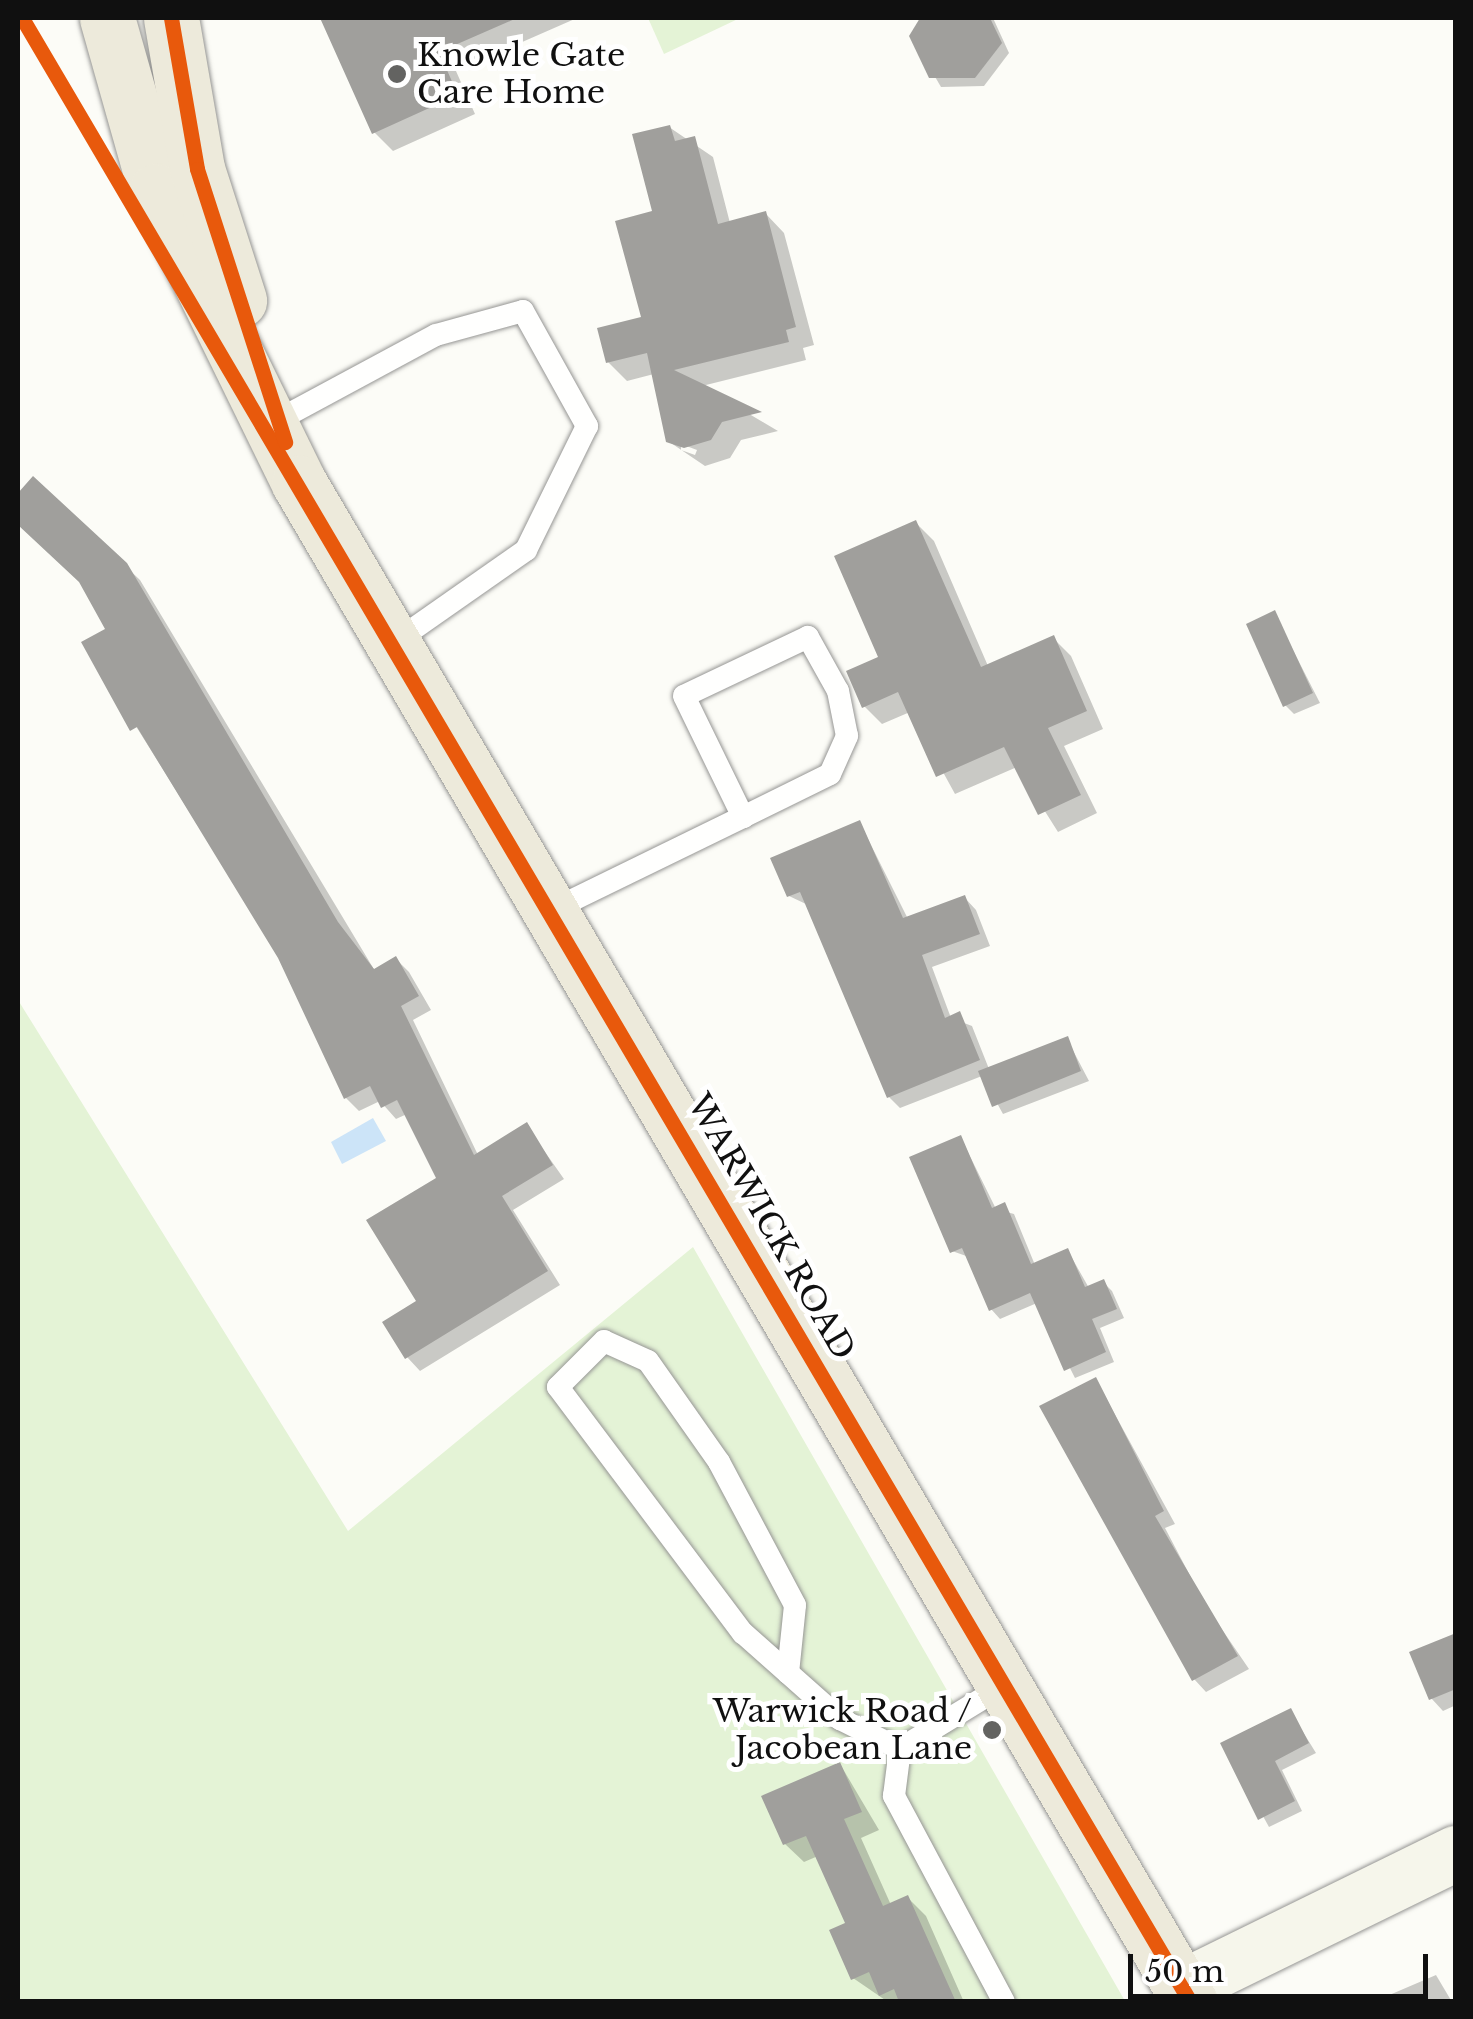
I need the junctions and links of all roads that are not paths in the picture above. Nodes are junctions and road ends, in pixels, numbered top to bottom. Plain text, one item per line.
1 (107, 18) edge
2 (172, 18) edge
3 (278, 420) junction
4 (298, 484) junction
5 (394, 643) junction
6 (742, 817) junction
7 (552, 910) junction
8 (788, 1673) junction
9 (1005, 1686) junction
10 (900, 1749) junction
11 (1456, 1853) edge
12 (1186, 1994) edge
13 (1004, 2002) edge

1 - 4 main road
2 - 3 main road
3 - 4 main road
3 - 5 lane
4 - 5 main road, WARWICK ROAD
5 - 7 main road, WARWICK ROAD
6 - 6 lane
6 - 7 lane
7 - 9 main road, WARWICK ROAD
8 - 8 lane
8 - 10 lane
9 - 10 lane
9 - 12 main road, WARWICK ROAD
10 - 13 lane
11 - 12 street

